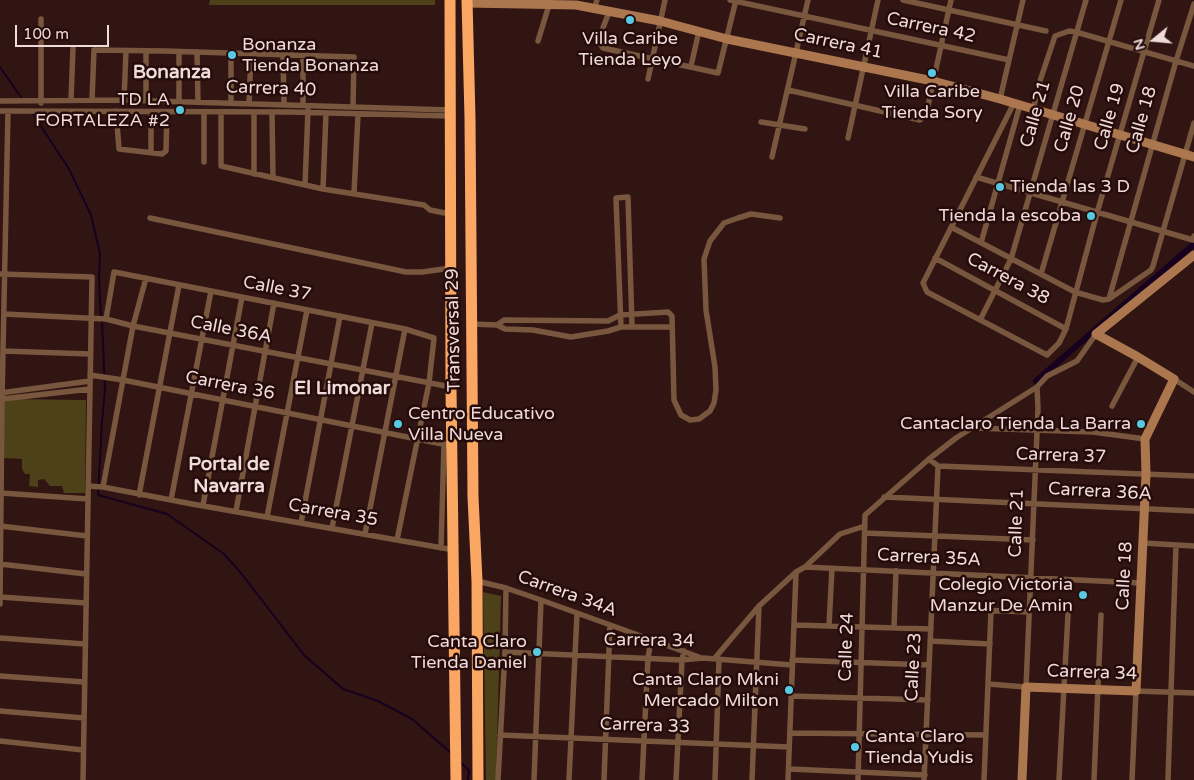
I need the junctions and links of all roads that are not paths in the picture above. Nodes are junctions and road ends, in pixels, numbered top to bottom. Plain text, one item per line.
1 (450, 0) edge
2 (665, 0) edge
3 (734, 0) edge
4 (808, 0) edge
5 (878, 0) edge
6 (902, 0) edge
7 (951, 0) edge
8 (1023, 0) edge
9 (1086, 0) edge
10 (1121, 0) edge
11 (1159, 0) edge
12 (467, 2) edge
13 (595, 4) edge
14 (1194, 4) edge
15 (549, 5) junction
16 (949, 10) junction
17 (609, 12) junction
18 (804, 16) junction
19 (41, 19) dead end
20 (660, 21) junction
21 (1017, 25) junction
22 (871, 30) junction
23 (698, 31) junction
24 (1046, 31) dead end
25 (1076, 32) junction
26 (727, 38) junction
27 (538, 41) dead end
28 (1108, 41) junction
29 (941, 45) junction
30 (73, 48) dead end
31 (126, 51) junction
32 (146, 51) junction
33 (179, 52) junction
34 (197, 52) junction
35 (796, 52) junction
36 (1144, 52) junction
37 (232, 53) junction
38 (251, 54) junction
39 (283, 55) junction
40 (303, 56) junction
41 (652, 58) junction
42 (1009, 60) junction
43 (1176, 61) junction
44 (691, 66) junction
45 (864, 66) junction
46 (1194, 66) edge
47 (648, 79) dead end
48 (933, 81) junction
49 (788, 90) junction
50 (1000, 99) junction
51 (70, 100) junction
52 (92, 100) junction
53 (124, 100) junction
54 (0, 101) edge
55 (146, 101) junction
56 (178, 101) junction
57 (41, 102) junction
58 (198, 102) junction
59 (230, 102) junction
60 (249, 103) junction
61 (284, 104) junction
62 (1017, 104) junction
63 (855, 105) junction
64 (353, 107) junction
65 (306, 108) junction
66 (1033, 109) junction
67 (40, 110) junction
68 (0, 111) edge
69 (8, 111) junction
70 (116, 111) junction
71 (151, 112) junction
72 (167, 112) junction
73 (204, 112) junction
74 (221, 112) junction
75 (254, 112) junction
76 (272, 113) junction
77 (326, 113) junction
78 (450, 113) junction
79 (358, 115) junction
80 (1052, 115) junction
81 (761, 122) dead end
82 (1194, 123) edge
83 (1084, 124) junction
84 (780, 125) junction
85 (805, 129) dead end
86 (1121, 135) junction
87 (848, 138) dead end
88 (1152, 145) junction
89 (151, 152) junction
90 (1190, 156) edge
91 (772, 157) dead end
92 (204, 162) dead end
93 (254, 174) junction
94 (976, 177) junction
95 (273, 178) junction
96 (997, 184) junction
97 (305, 185) junction
98 (323, 188) junction
99 (354, 193) junction
100 (1030, 194) junction
101 (1062, 203) junction
102 (1097, 213) junction
103 (450, 214) junction
104 (150, 218) dead end
105 (780, 218) dead end
106 (1130, 222) junction
107 (951, 227) junction
108 (1164, 232) junction
109 (1193, 238) edge
110 (980, 243) junction
111 (1194, 255) edge
112 (630, 257) junction
113 (618, 258) junction
114 (935, 258) junction
115 (1011, 258) junction
116 (451, 268) junction
117 (2, 274) edge
118 (1041, 274) junction
119 (146, 278) junction
120 (180, 285) junction
121 (995, 290) junction
122 (211, 291) junction
123 (1076, 292) junction
124 (242, 297) junction
125 (1109, 299) junction
126 (274, 304) junction
127 (307, 310) junction
128 (632, 313) junction
129 (4, 314) junction
130 (620, 315) junction
131 (340, 316) junction
132 (93, 317) junction
133 (105, 318) junction
134 (980, 320) junction
135 (372, 323) junction
136 (471, 324) junction
137 (497, 325) junction
138 (133, 326) junction
139 (632, 326) junction
140 (621, 327) junction
141 (672, 327) junction
142 (405, 329) junction
143 (1066, 329) junction
144 (170, 334) junction
145 (1096, 334) junction
146 (201, 340) junction
147 (233, 346) junction
148 (3, 351) junction
149 (265, 352) junction
150 (90, 354) junction
151 (1138, 357) junction
152 (297, 358) junction
153 (331, 364) junction
154 (362, 370) junction
155 (396, 377) junction
156 (90, 378) junction
157 (1174, 379) junction
158 (123, 380) junction
159 (429, 383) junction
160 (160, 387) junction
161 (451, 387) junction
162 (1037, 387) junction
163 (90, 389) junction
164 (1194, 392) edge
165 (191, 393) junction
166 (1, 395) edge
167 (223, 400) junction
168 (255, 406) junction
169 (1112, 406) dead end
170 (287, 412) junction
171 (320, 419) junction
172 (352, 426) junction
173 (973, 428) junction
174 (1037, 430) junction
175 (385, 432) junction
176 (418, 439) junction
177 (1145, 439) junction
178 (448, 445) junction
179 (930, 459) junction
180 (938, 466) junction
181 (1036, 469) junction
182 (1146, 474) junction
183 (1194, 476) edge
184 (88, 486) junction
185 (103, 487) junction
186 (1, 493) edge
187 (139, 495) junction
188 (884, 497) junction
189 (88, 498) junction
190 (170, 500) junction
191 (937, 500) junction
192 (1034, 504) junction
193 (203, 505) junction
194 (1145, 509) junction
195 (236, 511) junction
196 (1194, 511) edge
197 (267, 516) junction
198 (301, 523) junction
199 (0, 526) edge
200 (332, 528) junction
201 (865, 530) junction
202 (366, 534) junction
203 (87, 536) junction
204 (935, 537) junction
205 (397, 540) junction
206 (1033, 540) junction
207 (1143, 543) junction
208 (1176, 545) junction
209 (1194, 546) edge
210 (441, 548) junction
211 (454, 550) junction
212 (0, 564) edge
213 (806, 567) junction
214 (832, 568) junction
215 (864, 570) junction
216 (896, 571) junction
217 (796, 572) junction
218 (933, 573) junction
219 (86, 574) junction
220 (1031, 577) junction
221 (477, 581) junction
222 (1141, 583) junction
223 (506, 588) junction
224 (0, 597) edge
225 (541, 600) junction
226 (86, 603) junction
227 (0, 604) edge
228 (758, 606) junction
229 (932, 608) junction
230 (991, 611) junction
231 (1029, 612) junction
232 (577, 614) junction
233 (1068, 614) dead end
234 (1101, 616) dead end
235 (610, 625) junction
236 (794, 625) junction
237 (829, 626) junction
238 (862, 627) junction
239 (894, 628) junction
240 (931, 629) junction
241 (0, 638) edge
242 (651, 640) junction
243 (930, 641) junction
244 (85, 644) junction
245 (990, 644) junction
246 (684, 651) junction
247 (505, 652) junction
248 (539, 654) junction
249 (575, 655) junction
250 (608, 656) junction
251 (648, 658) junction
252 (703, 658) junction
253 (716, 659) junction
254 (682, 660) junction
255 (756, 662) junction
256 (792, 662) junction
257 (861, 662) junction
258 (929, 665) junction
259 (0, 676) edge
260 (84, 682) junction
261 (988, 684) junction
262 (1026, 687) junction
263 (1064, 688) junction
264 (1098, 690) junction
265 (1136, 691) junction
266 (1171, 691) junction
267 (1194, 693) edge
268 (791, 696) junction
269 (860, 698) junction
270 (928, 700) junction
271 (0, 710) edge
272 (84, 718) junction
273 (790, 733) junction
274 (859, 734) junction
275 (926, 734) junction
276 (500, 735) junction
277 (986, 735) junction
278 (535, 737) junction
279 (571, 738) junction
280 (606, 739) junction
281 (0, 741) edge
282 (644, 741) junction
283 (678, 743) junction
284 (716, 744) junction
285 (753, 746) junction
286 (789, 747) junction
287 (83, 750) junction
288 (789, 769) junction
289 (858, 772) junction
290 (924, 777) edge
291 (83, 780) edge
292 (456, 780) edge
293 (478, 780) edge
294 (498, 780) edge
295 (534, 780) edge
296 (569, 780) edge
297 (604, 780) edge
298 (642, 780) edge
299 (676, 780) edge
300 (714, 780) edge
301 (752, 780) edge
302 (788, 780) edge
303 (858, 780) edge
304 (984, 780) edge
305 (1022, 780) edge
306 (1059, 780) edge
307 (1094, 780) edge
308 (1132, 780) edge
309 (1168, 780) edge

1 - 78 highway, Transversal 29
2 - 20 street
3 - 18 street, Carrera 42
3 - 26 street
4 - 18 street
5 - 22 street
6 - 16 street
7 - 16 street
8 - 21 street
9 - 25 street, Calle 21
10 - 28 street, Calle 20
11 - 36 street, Calle 19
12 - 15 street, Carrera 41
12 - 136 highway, Transversal 29
13 - 15 street, Carrera 41
13 - 17 street, Carrera 41
14 - 43 street, Calle 18
15 - 27 street
16 - 21 street
16 - 29 street
17 - 20 street, Carrera 41
17 - 41 street
18 - 22 street, Carrera 42
18 - 35 street
19 - 57 street
20 - 23 street, Carrera 41
20 - 41 street
21 - 24 street
21 - 42 street
22 - 29 street, Carrera 42
22 - 45 street
23 - 26 street, Carrera 41
23 - 44 street
25 - 28 street
25 - 66 street
25 - 80 street, Calle 21
26 - 35 street, Carrera 41
26 - 44 street
28 - 36 street
28 - 83 street, Calle 20
29 - 42 street, Carrera 42
29 - 48 street
30 - 51 street
31 - 32 street
31 - 52 street
31 - 53 street
32 - 33 street
32 - 55 street
33 - 34 street
33 - 56 street
34 - 37 street
34 - 58 street
35 - 45 street, Carrera 41
35 - 49 street
36 - 43 street
36 - 86 street, Calle 19
37 - 38 street
37 - 59 street
38 - 39 street
38 - 60 street
39 - 40 street
39 - 61 street
40 - 64 street
40 - 65 street
41 - 44 street
41 - 47 street
42 - 50 street
43 - 46 street
43 - 88 street, Calle 18
45 - 48 street, Carrera 41
45 - 63 street
48 - 50 street, Carrera 41
48 - 63 street
49 - 63 street
49 - 84 street
50 - 62 street, Carrera 41
51 - 52 street, Carrera 40
51 - 57 street, Carrera 40
52 - 53 street, Carrera 40
53 - 55 street, Carrera 40
54 - 57 street, Carrera 40
55 - 56 street, Carrera 40
56 - 58 street, Carrera 40
57 - 67 street
58 - 59 street, Carrera 40
59 - 60 street, Carrera 40
60 - 61 street, Carrera 40
61 - 65 street, Carrera 40
62 - 66 street, Carrera 41
62 - 94 street
62 - 96 street
63 - 87 street
64 - 65 street, Carrera 40
64 - 78 street, Carrera 40
65 - 76 street, Carrera 40
65 - 77 street, Carrera 40
65 - 97 street
66 - 80 street, Carrera 41
67 - 69 street, Carrera 40
67 - 70 street, Carrera 40
68 - 69 street, Carrera 40
69 - 117 street
70 - 71 street, Carrera 40
70 - 89 street
71 - 72 street, Carrera 40
71 - 89 street
72 - 73 street, Carrera 40
72 - 89 street
73 - 74 street, Carrera 40
73 - 92 street
74 - 75 street, Carrera 40
74 - 93 street
75 - 76 street, Carrera 40
75 - 93 street
76 - 95 street
77 - 79 street, Carrera 40
77 - 98 street
78 - 79 street, Carrera 40
78 - 103 highway, Transversal 29
79 - 99 street
80 - 83 street, Carrera 41
80 - 100 street, Calle 21
81 - 84 street
82 - 90 street
83 - 86 street, Carrera 41
83 - 101 street, Calle 20
84 - 85 street
84 - 91 street
86 - 88 street, Carrera 41
86 - 102 street, Calle 19
88 - 90 street, Carrera 41
88 - 106 street, Calle 18
90 - 108 street
93 - 95 street
94 - 96 street
94 - 107 street
95 - 97 street
96 - 100 street
96 - 110 street
97 - 98 street
98 - 99 street
99 - 103 street
100 - 101 street
100 - 115 street, Calle 21
101 - 102 street
101 - 118 street, Calle 20
102 - 106 street
102 - 123 street, Calle 19
103 - 116 highway, Transversal 29
104 - 116 street
105 - 141 street
106 - 108 street
106 - 125 street, Calle 18
107 - 110 street
107 - 114 street
108 - 109 street
108 - 125 street
110 - 115 street
111 - 145 street
112 - 113 street
112 - 113 street
112 - 128 street
113 - 130 street
114 - 121 street, Carrera 38
114 - 134 street
115 - 118 street
115 - 121 street, Calle 21
116 - 161 highway, Transversal 29
117 - 129 street
117 - 132 street
118 - 123 street
119 - 120 street, Calle 37
119 - 133 street, Calle 37
119 - 138 street
120 - 122 street, Calle 37
120 - 144 street
121 - 134 street, Calle 21
121 - 143 street, Carrera 38
122 - 124 street, Calle 37
122 - 146 street
123 - 125 street
123 - 143 street, Calle 19
124 - 126 street, Calle 37
124 - 147 street
126 - 127 street, Calle 37
126 - 149 street
127 - 131 street, Calle 37
127 - 152 street
128 - 130 street
128 - 139 street
128 - 141 street
129 - 132 street, Calle 36A
129 - 148 street
130 - 137 street
130 - 140 street
131 - 135 street, Calle 37
131 - 153 street
132 - 133 street, Calle 36A
132 - 150 street
133 - 138 street, Calle 36A
134 - 143 street
135 - 142 street, Calle 37
135 - 154 street
136 - 137 street
136 - 221 highway, Transversal 29
137 - 140 street
138 - 144 street, Calle 36A
138 - 158 street
139 - 140 street
139 - 141 street
142 - 155 street
142 - 159 street, Calle 37
144 - 146 street, Calle 36A
144 - 160 street
145 - 151 street
145 - 162 street
146 - 147 street, Calle 36A
146 - 165 street
147 - 149 street, Calle 36A
147 - 167 street
148 - 150 street
148 - 166 street
149 - 152 street, Calle 36A
149 - 168 street
150 - 156 street
151 - 157 street
151 - 169 street
152 - 153 street, Calle 36A
152 - 170 street
153 - 154 street, Calle 36A
153 - 171 street
154 - 155 street, Calle 36A
154 - 172 street
155 - 159 street, Calle 36A
155 - 175 street
156 - 158 street, Carrera 36
156 - 163 street
156 - 166 street, Carrera 36
157 - 164 street
157 - 177 street, Calle 18
158 - 160 street, Carrera 36
158 - 185 street
159 - 161 street, Calle 36A
159 - 176 street
160 - 165 street, Carrera 36
160 - 187 street
161 - 178 highway, Transversal 29
162 - 173 street
162 - 174 street, Calle 21
163 - 166 street
163 - 184 street
165 - 167 street, Carrera 36
165 - 190 street
166 - 186 street
167 - 168 street, Carrera 36
167 - 193 street
168 - 170 street, Carrera 36
168 - 195 street
170 - 171 street, Carrera 36
170 - 197 street
171 - 172 street, Carrera 36
171 - 198 street
172 - 175 street, Carrera 36
172 - 200 street
173 - 174 street
173 - 179 street
174 - 177 street
174 - 181 street, Calle 21
175 - 176 street, Carrera 36
175 - 202 street
176 - 178 street, Carrera 36
176 - 205 street
177 - 182 street, Calle 18
178 - 210 street
178 - 211 highway, Transversal 29
179 - 180 street
179 - 188 street
180 - 181 street, Carrera 37
180 - 191 street, Calle 23
181 - 182 street, Carrera 37
181 - 192 street, Calle 21
182 - 183 street, Carrera 37
182 - 194 street, Calle 18
184 - 185 street, Carrera 35
184 - 189 street
185 - 187 street, Carrera 35
186 - 189 street
186 - 199 street
187 - 190 street, Carrera 35
188 - 191 street, Carrera 36A
188 - 201 street, Calle 24
189 - 203 street
190 - 193 street, Carrera 35
191 - 192 street, Carrera 36A
191 - 204 street, Calle 23
192 - 194 street, Carrera 36A
192 - 206 street, Calle 21
193 - 195 street, Carrera 35
194 - 196 street, Carrera 36A
194 - 207 street, Calle 18
195 - 197 street, Carrera 35
197 - 198 street, Carrera 35
198 - 200 street, Carrera 35
199 - 203 street
199 - 212 street
200 - 202 street, Carrera 35
201 - 204 street
201 - 213 street
201 - 215 street, Calle 24
202 - 205 street, Carrera 35
203 - 219 street
204 - 206 street
204 - 218 street, Calle 23
205 - 210 street, Carrera 35
206 - 220 street, Calle 21
207 - 208 street
207 - 222 street, Calle 18
208 - 209 street
208 - 266 street
210 - 211 street, Carrera 35
211 - 292 highway, Transversal 29
212 - 219 street
212 - 224 street
213 - 214 street, Carrera 35A
213 - 217 street
214 - 215 street, Carrera 35A
214 - 237 street
215 - 216 street, Carrera 35A
215 - 238 street, Calle 24
216 - 218 street, Carrera 35A
216 - 239 street
217 - 228 street
217 - 236 street
218 - 220 street, Carrera 35A
218 - 229 street, Calle 23
219 - 226 street
220 - 222 street, Carrera 35A
220 - 231 street, Calle 21
221 - 223 street, Carrera 34A
221 - 293 highway, Transversal 29
222 - 265 street, Calle 18
223 - 225 street, Carrera 34A
223 - 247 street
224 - 226 street
224 - 227 street
225 - 232 street, Carrera 34A
225 - 248 street
226 - 244 street
228 - 253 street
228 - 255 street
229 - 230 street
229 - 240 street, Calle 23
230 - 231 street
230 - 245 street
231 - 262 street, Calle 21
232 - 235 street, Carrera 34A
232 - 249 street
233 - 263 street
234 - 264 street
235 - 242 street, Carrera 34A
235 - 250 street
236 - 237 street
236 - 256 street
237 - 238 street
238 - 239 street
238 - 257 street, Calle 24
239 - 240 street
240 - 243 street, Calle 23
241 - 244 street
242 - 246 street, Carrera 34A
242 - 251 street
243 - 245 street
243 - 258 street, Calle 23
244 - 260 street
245 - 261 street
246 - 252 street, Carrera 34A
246 - 254 street
247 - 248 street, Carrera 34
247 - 276 street
248 - 249 street, Carrera 34
248 - 278 street
249 - 250 street, Carrera 34
249 - 279 street
250 - 251 street, Carrera 34
250 - 280 street
251 - 254 street, Carrera 34
251 - 282 street
252 - 253 street, Carrera 34
252 - 254 street, Carrera 34
253 - 255 street, Carrera 34
253 - 284 street
254 - 283 street
255 - 256 street, Carrera 34
255 - 285 street
256 - 257 street, Carrera 34
256 - 268 street
257 - 258 street, Carrera 34
257 - 269 street, Calle 24
258 - 270 street, Calle 23
259 - 260 street
260 - 272 street
261 - 262 street, Carrera 34
261 - 277 street
262 - 263 street, Carrera 34
262 - 305 street, Calle 21
263 - 264 street, Carrera 34
263 - 306 street
264 - 265 street, Carrera 34
264 - 307 street
265 - 266 street, Carrera 34
265 - 308 street, Calle 18
266 - 267 street, Carrera 34
266 - 309 street
268 - 269 street
268 - 273 street
269 - 270 street
269 - 274 street, Calle 24
270 - 275 street, Calle 23
271 - 272 street
272 - 287 street
273 - 274 street
273 - 286 street
274 - 275 street
274 - 289 street, Calle 24
275 - 277 street
275 - 290 street, Calle 23
276 - 278 street, Carrera 33
276 - 294 street
277 - 304 street
278 - 279 street, Carrera 33
278 - 295 street
279 - 280 street, Carrera 33
279 - 296 street
280 - 282 street, Carrera 33
280 - 297 street
281 - 287 street
282 - 283 street, Carrera 33
282 - 298 street
283 - 284 street, Carrera 33
283 - 299 street
284 - 285 street, Carrera 33
284 - 300 street
285 - 286 street, Carrera 33
285 - 301 street
286 - 288 street
287 - 291 street
288 - 289 street
288 - 302 street
289 - 290 street
289 - 303 street, Calle 24

